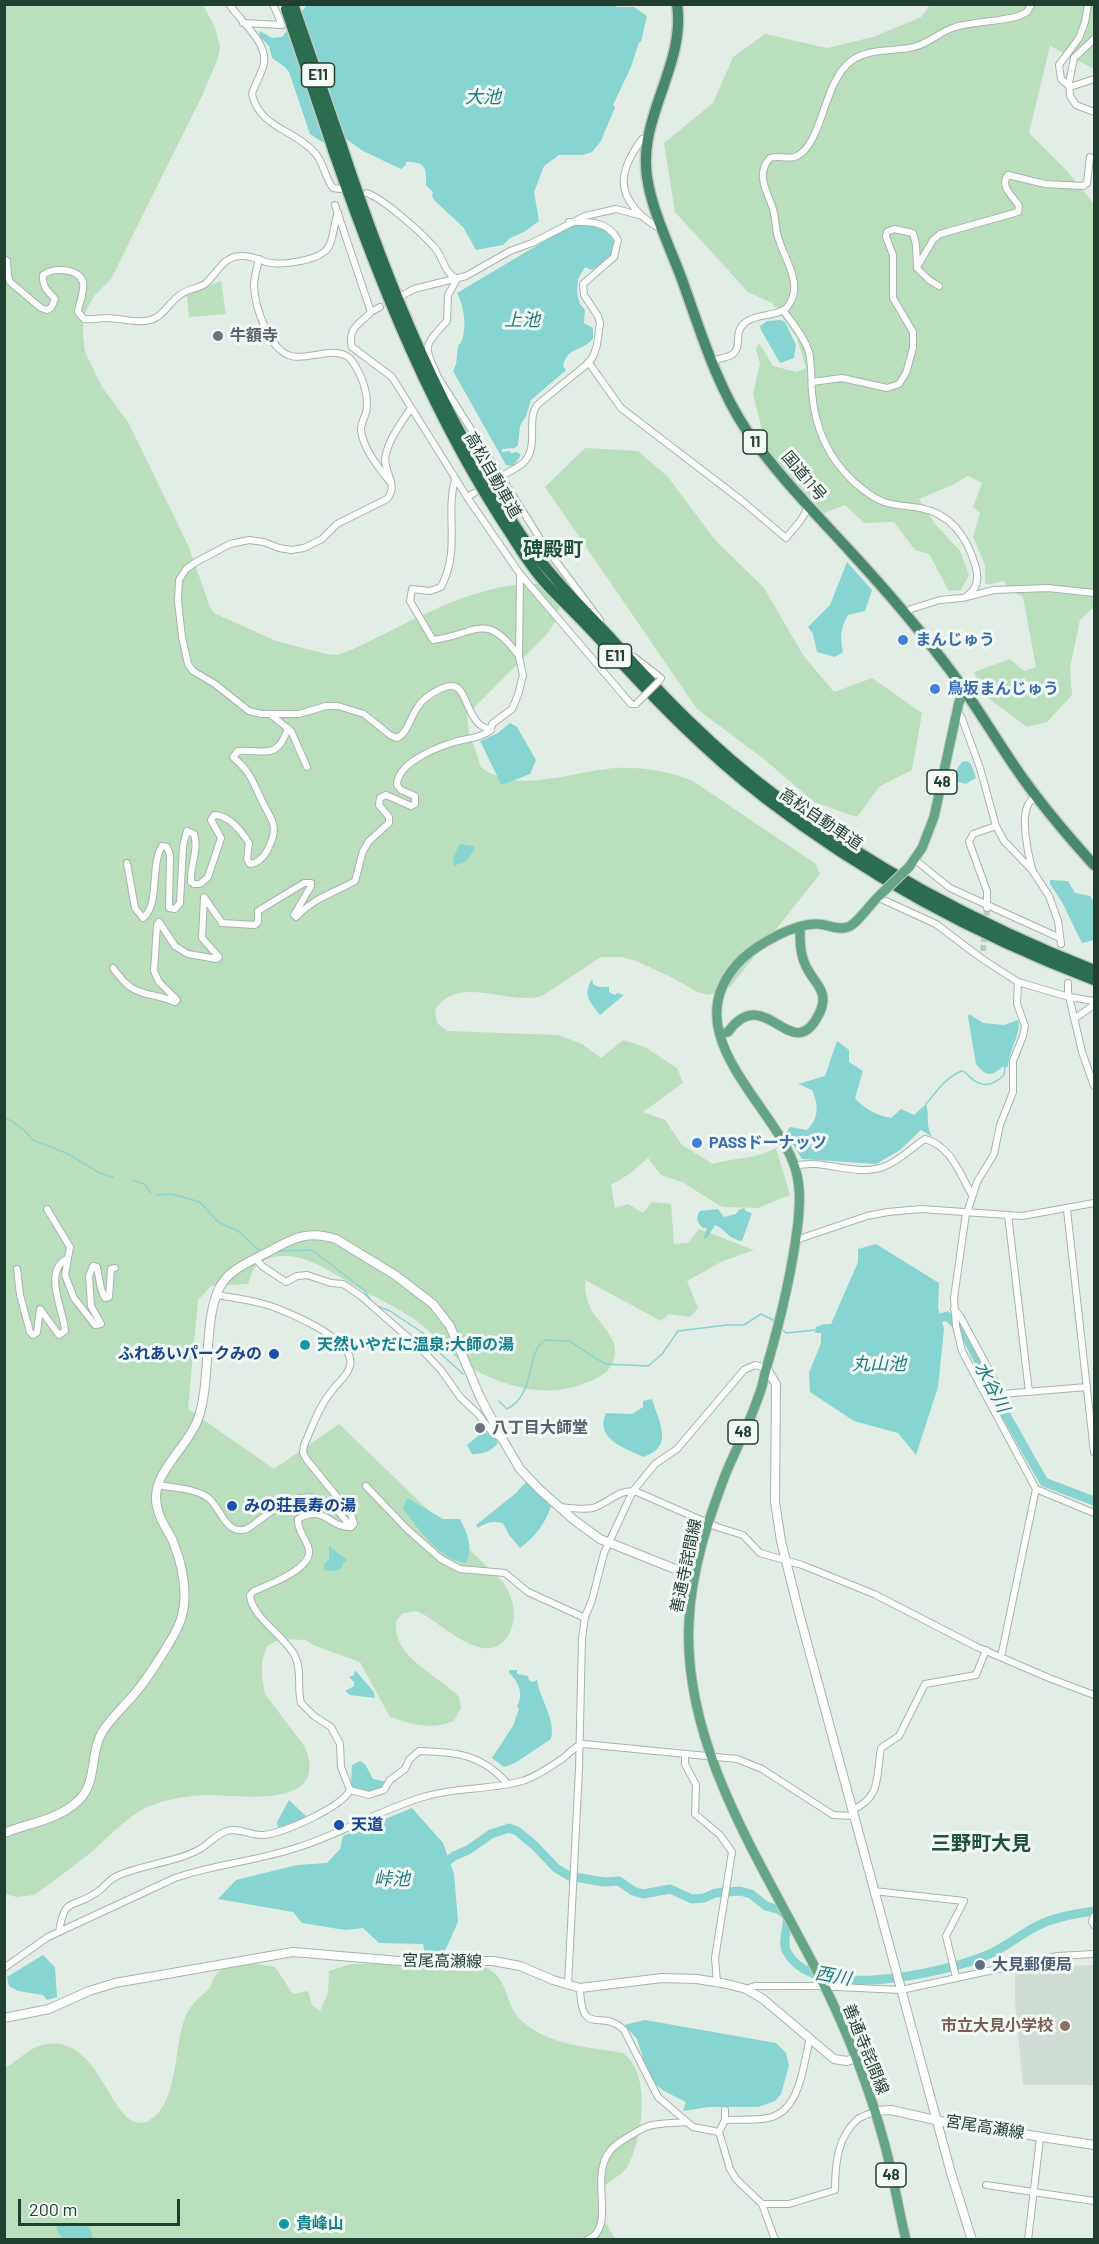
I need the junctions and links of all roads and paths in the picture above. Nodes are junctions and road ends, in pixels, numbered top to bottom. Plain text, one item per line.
1 (229, 4) edge
2 (273, 4) edge
3 (299, 4) edge
4 (677, 4) edge
5 (1032, 4) edge
6 (1088, 4) edge
7 (288, 6) edge
8 (243, 23) junction
9 (282, 25) junction
10 (1095, 39) edge
11 (1095, 79) edge
12 (1070, 87) junction
13 (1095, 112) edge
14 (647, 138) junction
15 (337, 148) junction
16 (1090, 157) dead end
17 (340, 189) dead end
18 (367, 193) dead end
19 (335, 205) dead end
20 (338, 213) junction
21 (639, 215) junction
22 (569, 222) junction
23 (664, 230) junction
24 (4, 259) edge
25 (259, 259) junction
26 (917, 268) junction
27 (457, 279) junction
28 (939, 286) dead end
29 (399, 297) dead end
30 (380, 307) dead end
31 (783, 310) junction
32 (371, 312) junction
33 (711, 361) junction
34 (589, 363) junction
35 (812, 382) junction
36 (411, 408) junction
37 (500, 476) junction
38 (455, 478) junction
39 (492, 482) dead end
40 (392, 485) junction
41 (474, 493) dead end
42 (467, 497) junction
43 (809, 506) junction
44 (520, 574) junction
45 (1095, 593) edge
46 (967, 596) junction
47 (904, 615) junction
48 (519, 657) junction
49 (964, 692) junction
50 (957, 712) junction
51 (269, 714) junction
52 (288, 728) junction
53 (492, 730) junction
54 (307, 767) dead end
55 (1036, 796) junction
56 (996, 826) junction
57 (128, 863) dead end
58 (912, 863) junction
59 (1095, 865) edge
60 (1032, 870) junction
61 (879, 896) junction
62 (987, 907) junction
63 (800, 928) junction
64 (113, 968) dead end
65 (1095, 970) edge
66 (1095, 980) edge
67 (1018, 982) junction
68 (1068, 983) dead end
69 (1069, 997) junction
70 (1094, 1001) edge
71 (1074, 1019) junction
72 (720, 1034) junction
73 (1095, 1086) edge
74 (795, 1166) junction
75 (972, 1195) junction
76 (1095, 1203) edge
77 (47, 1209) dead end
78 (1067, 1210) junction
79 (966, 1213) junction
80 (1008, 1215) junction
81 (796, 1240) junction
82 (66, 1259) junction
83 (256, 1259) junction
84 (115, 1268) dead end
85 (18, 1269) dead end
86 (217, 1295) junction
87 (954, 1309) junction
88 (766, 1368) junction
89 (1087, 1387) junction
90 (1029, 1392) junction
91 (1094, 1433) edge
92 (503, 1440) junction
93 (1095, 1452) edge
94 (158, 1485) junction
95 (366, 1486) dead end
96 (1036, 1490) junction
97 (633, 1491) junction
98 (560, 1507) junction
99 (1095, 1513) edge
100 (709, 1523) junction
101 (351, 1527) junction
102 (609, 1544) junction
103 (786, 1560) junction
104 (695, 1577) junction
105 (585, 1618) junction
106 (986, 1650) junction
107 (1001, 1657) junction
108 (1095, 1695) edge
109 (579, 1744) junction
110 (685, 1754) junction
111 (710, 1756) junction
112 (507, 1783) junction
113 (350, 1790) junction
114 (853, 1813) junction
115 (4, 1833) edge
116 (874, 1891) junction
117 (1095, 1916) edge
118 (1095, 1924) edge
119 (59, 1932) junction
120 (1095, 1954) edge
121 (4, 1968) edge
122 (956, 1977) junction
123 (717, 1982) junction
124 (568, 1985) junction
125 (825, 1987) junction
126 (580, 1988) junction
127 (746, 1989) junction
128 (901, 1990) junction
129 (4, 2018) edge
130 (810, 2038) junction
131 (856, 2058) junction
132 (725, 2109) dead end
133 (875, 2111) junction
134 (725, 2120) junction
135 (937, 2120) junction
136 (687, 2122) junction
137 (719, 2132) junction
138 (1040, 2138) junction
139 (1095, 2145) edge
140 (986, 2185) dead end
141 (1032, 2192) junction
142 (1095, 2200) edge
143 (762, 2204) junction
144 (587, 2240) edge
145 (775, 2240) edge
146 (906, 2240) edge
147 (972, 2240) edge
148 (1028, 2240) edge

1 - 8 street
2 - 9 street
3 - 9 street
4 - 14 highway, 国道11号 / 11
5 - 31 street
6 - 12 street
7 - 15 highway, 高松自動車道 / E11, bridge
8 - 9 street
8 - 17 street
10 - 12 street
11 - 12 street
12 - 13 street
14 - 21 street
14 - 23 highway, 国道11号 / 11
15 - 65 highway, 高松自動車道 / E11
15 - 66 highway, 高松自動車道 / E11
16 - 26 street
18 - 27 street
19 - 20 street
20 - 25 street
20 - 32 street
21 - 22 street
21 - 23 street
22 - 27 street
22 - 34 street
23 - 33 highway, 国道11号 / 11
24 - 25 street
25 - 40 street
26 - 28 street
26 - 35 street
27 - 29 street
27 - 37 street
30 - 32 street
31 - 33 street
31 - 35 street
32 - 36 street
33 - 43 highway, 国道11号 / 11
34 - 37 street
34 - 43 street
35 - 46 street
36 - 38 street
36 - 40 street
37 - 39 street
37 - 44 street, bridge
38 - 42 street
38 - 48 street
40 - 51 street
41 - 42 street
42 - 44 street
43 - 47 highway, 国道11号 / 11
44 - 48 street
45 - 46 street
46 - 47 street
47 - 49 highway, 国道11号 / 11
48 - 53 street
49 - 50 main road, 善通寺詫間線 / 48
49 - 55 highway, 国道11号 / 11
50 - 56 street
50 - 58 main road, 善通寺詫間線 / 48
51 - 52 street
51 - 53 street
52 - 54 street
52 - 57 street
53 - 64 street
55 - 59 highway, 国道11号 / 11
55 - 60 street
56 - 60 street
56 - 62 street
58 - 61 main road, 善通寺詫間線 / 48, bridge
58 - 62 street
60 - 62 street
61 - 63 main road, 善通寺詫間線 / 48
61 - 67 street
63 - 72 main road, 善通寺詫間線 / 48
63 - 72 main road
67 - 69 street
67 - 75 street
68 - 69 street
69 - 70 street
69 - 71 street
70 - 71 street
71 - 73 street
72 - 74 main road, 善通寺詫間線 / 48
74 - 75 street
74 - 81 main road, 善通寺詫間線 / 48
75 - 79 street
76 - 78 street
77 - 82 street
78 - 80 street
78 - 89 street
79 - 80 street
79 - 81 street
79 - 87 street
80 - 90 street
81 - 88 main road, 善通寺詫間線 / 48
82 - 84 street
82 - 85 street
83 - 86 street
83 - 92 street
83 - 92 street
86 - 94 street
86 - 101 street
87 - 90 street
87 - 96 street
88 - 97 street
88 - 100 main road, 善通寺詫間線 / 48
88 - 103 street
89 - 90 street
89 - 91 street
91 - 93 street
92 - 98 street
94 - 101 street
94 - 115 street
95 - 105 street
96 - 99 street
96 - 107 street
97 - 98 street
97 - 100 street
97 - 102 street
98 - 102 street
100 - 103 street
100 - 104 main road, 善通寺詫間線 / 48
101 - 113 street
102 - 104 street
102 - 105 street
103 - 106 street
103 - 114 street
104 - 111 main road, 善通寺詫間線 / 48
105 - 109 street
106 - 107 street
106 - 114 street
107 - 108 street
109 - 110 street
109 - 112 street
109 - 124 street
110 - 111 street
110 - 123 street
111 - 114 street
111 - 125 main road, 善通寺詫間線 / 48
112 - 113 street
112 - 119 street
113 - 119 street
114 - 116 street
116 - 122 street
116 - 128 street
117 - 118 street
119 - 121 street
120 - 122 street
122 - 128 street
123 - 126 main road, 宮尾高瀬線
123 - 127 main road, 宮尾高瀬線
124 - 126 main road, 宮尾高瀬線
124 - 129 main road, 宮尾高瀬線
125 - 127 street
125 - 128 street
125 - 131 main road, 善通寺詫間線 / 48
126 - 136 street
127 - 130 main road, 宮尾高瀬線
128 - 135 street
130 - 131 main road, 宮尾高瀬線
130 - 134 street
131 - 133 main road, 善通寺詫間線 / 48
132 - 134 street
133 - 135 main road, 宮尾高瀬線
133 - 143 street
133 - 146 main road, 善通寺詫間線 / 48
134 - 137 street
135 - 138 main road, 宮尾高瀬線
135 - 147 street
136 - 137 street
136 - 144 street
137 - 143 street
138 - 139 main road, 宮尾高瀬線
138 - 141 street
140 - 141 street
141 - 142 street
141 - 148 street
143 - 145 street

